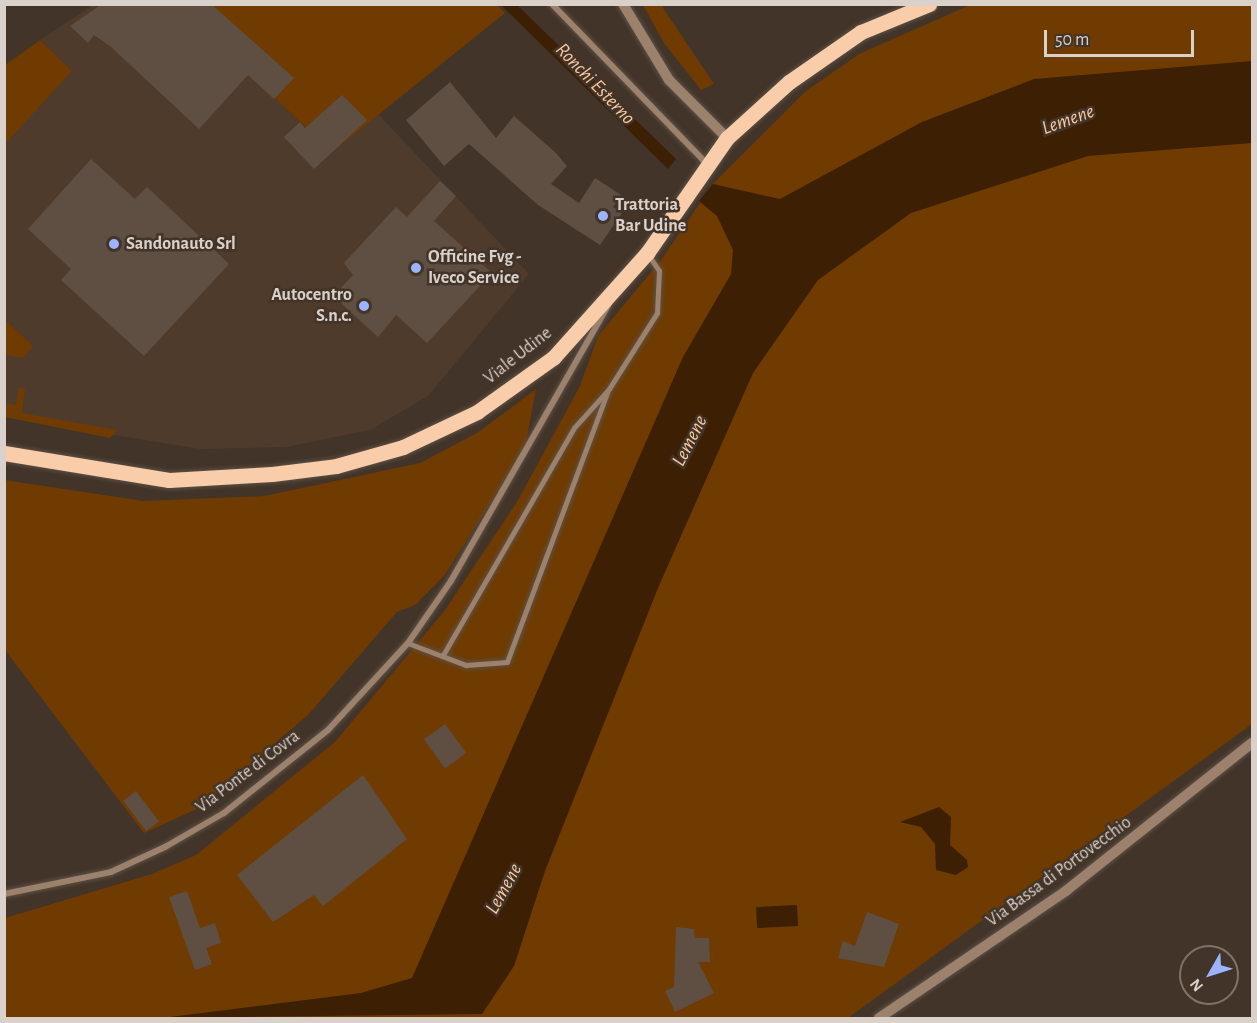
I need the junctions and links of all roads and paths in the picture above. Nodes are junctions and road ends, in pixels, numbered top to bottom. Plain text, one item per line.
1 (552, 4) edge
2 (623, 4) edge
3 (929, 4) edge
4 (727, 138) junction
5 (707, 164) junction
6 (647, 253) junction
7 (622, 285) junction
8 (609, 389) junction
9 (4, 453) edge
10 (408, 643) junction
11 (443, 655) junction
12 (1252, 743) edge
13 (4, 894) edge
14 (879, 1018) edge

1 - 5 street
2 - 4 street
3 - 4 main road, Viale Udine
4 - 5 main road, Viale Udine
5 - 6 main road, Viale Udine
6 - 7 main road, Viale Udine
6 - 8 lane
7 - 9 main road, Viale Udine
7 - 10 street, Via Ponte di Covra
8 - 11 lane
8 - 11 lane
10 - 11 lane
10 - 13 street, Via Ponte di Covra
12 - 14 street, Via Bassa di Portovecchio

